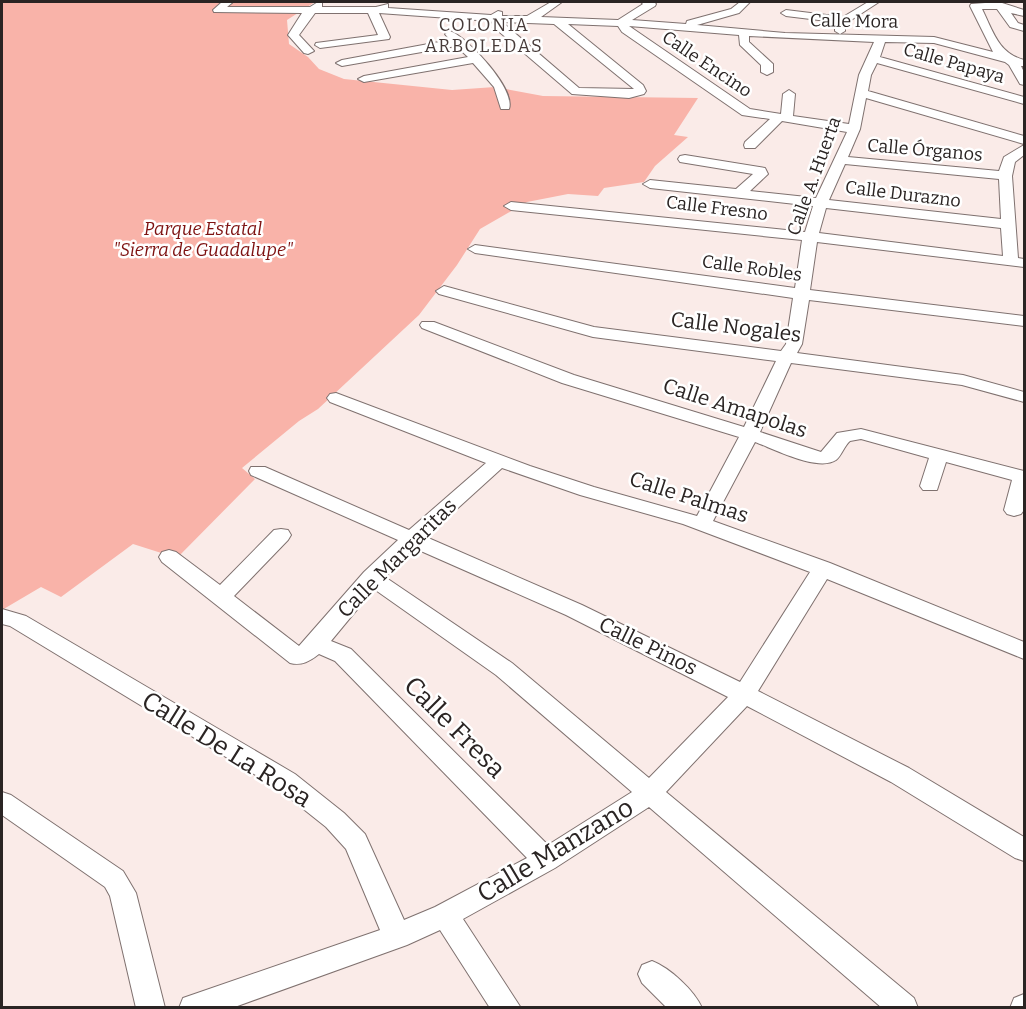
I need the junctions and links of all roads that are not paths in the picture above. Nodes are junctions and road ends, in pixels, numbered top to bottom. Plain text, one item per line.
1 (228, 2) edge
2 (322, 2) edge
3 (392, 2) edge
4 (557, 2) edge
5 (648, 2) edge
6 (851, 2) edge
7 (724, 3) edge
8 (743, 3) edge
9 (871, 3) edge
10 (997, 4) edge
11 (455, 5) dead end
12 (505, 7) dead end
13 (376, 10) junction
14 (310, 11) junction
15 (1024, 13) edge
16 (786, 14) dead end
17 (442, 16) junction
18 (494, 18) junction
19 (530, 19) junction
20 (555, 20) junction
21 (844, 20) junction
22 (621, 22) junction
23 (679, 26) junction
24 (1019, 27) edge
25 (744, 33) junction
26 (841, 36) junction
27 (881, 38) junction
28 (459, 42) junction
29 (320, 45) dead end
30 (308, 51) dead end
31 (1005, 57) junction
32 (475, 59) junction
33 (874, 59) junction
34 (342, 63) dead end
35 (1024, 63) edge
36 (767, 72) dead end
37 (364, 79) dead end
38 (1024, 82) edge
39 (861, 93) junction
40 (789, 94) dead end
41 (1024, 101) edge
42 (505, 106) dead end
43 (783, 118) junction
44 (854, 129) junction
45 (1024, 140) edge
46 (750, 145) dead end
47 (1024, 149) edge
48 (685, 159) dead end
49 (842, 160) junction
50 (1005, 176) junction
51 (650, 184) dead end
52 (739, 194) junction
53 (821, 202) junction
54 (511, 206) dead end
55 (1008, 224) junction
56 (810, 238) junction
57 (475, 249) dead end
58 (1018, 262) edge
59 (444, 291) dead end
60 (801, 294) junction
61 (1024, 321) edge
62 (428, 324) dead end
63 (787, 357) junction
64 (1024, 397) edge
65 (336, 398) dead end
66 (750, 434) junction
67 (939, 455) junction
68 (499, 461) junction
69 (258, 471) dead end
70 (1023, 477) edge
71 (930, 486) dead end
72 (1014, 510) dead end
73 (702, 524) junction
74 (281, 535) dead end
75 (409, 539) junction
76 (169, 557) dead end
77 (823, 568) junction
78 (371, 577) junction
79 (221, 597) junction
80 (2, 616) edge
81 (307, 650) junction
82 (1024, 651) edge
83 (744, 695) junction
84 (650, 793) junction
85 (2, 802) edge
86 (1024, 850) edge
87 (546, 860) junction
88 (445, 915) junction
89 (397, 936) junction
90 (652, 974) dead end
91 (152, 1008) edge
92 (193, 1008) edge
93 (507, 1008) edge
94 (687, 1008) edge
95 (904, 1008) edge

1 - 14 street, Calle Mora
2 - 14 street
3 - 13 street
4 - 19 street
5 - 22 street, Calle Encino
6 - 9 street
7 - 8 street
8 - 23 street
9 - 21 street
10 - 15 street
10 - 24 street
10 - 31 street
11 - 17 street
12 - 18 street
13 - 14 street, Calle Mora
13 - 17 street, Calle Mora
13 - 29 street
14 - 30 street
16 - 21 street
17 - 18 street, Calle Mora
17 - 28 street
18 - 19 street, Calle Mora
18 - 20 street
19 - 20 street, Calle Mora
20 - 22 street, Calle Mora
21 - 26 street
22 - 23 street, Calle Mora
22 - 43 street, Calle Encino
23 - 25 street, Calle Mora
25 - 26 street, Calle Mora
25 - 36 street
26 - 27 street, Calle Mora
27 - 31 street, Calle Mora
27 - 33 street, Calle A. Huerta
28 - 32 street
28 - 34 street
31 - 35 street, Calle Mora
31 - 38 street
32 - 37 street
32 - 42 street
33 - 39 street, Calle A. Huerta
33 - 41 street, Calle Papaya
39 - 44 street, Calle A. Huerta
39 - 45 street
40 - 43 street
43 - 44 street, Calle Encino
43 - 46 street
44 - 49 street, Calle A. Huerta
47 - 50 street
48 - 52 street
49 - 50 street, Calle Órganos
49 - 53 street, Calle A. Huerta
50 - 55 street
51 - 52 street, Calle Durazno
52 - 53 street, Calle Durazno
53 - 55 street, Calle Durazno
53 - 56 street, Calle A. Huerta
54 - 56 street, Calle Fresno
55 - 58 street
56 - 58 street, Calle Fresno
56 - 60 street, Calle A. Huerta
57 - 60 street, Calle Robles
59 - 63 street, Calle Nogales
60 - 61 street, Calle Robles
60 - 63 street, Calle A. Huerta
62 - 66 street, Calle Amapolas
63 - 64 street, Calle Nogales
63 - 66 street, Calle A. Huerta
65 - 68 street, Calle Palmas
66 - 67 street, Calle Amapolas
66 - 73 street, Calle A. Huerta
67 - 70 street, Calle Amapolas
67 - 71 street
68 - 73 street, Calle Palmas
68 - 75 street, Calle Margaritas
69 - 75 street, Calle Pinos
70 - 72 street
73 - 77 street, Calle Palmas
74 - 79 street
75 - 78 street, Calle Margaritas
75 - 83 street, Calle Pinos
76 - 79 street, Calle Fresa
77 - 82 street, Calle Palmas
77 - 83 street, Calle Manzano
78 - 81 street, Calle Margaritas
78 - 84 street
79 - 81 street, Calle Fresa
80 - 89 street, Calle De La Rosa
81 - 87 street, Calle Fresa
83 - 84 street, Calle Manzano
83 - 86 street, Calle Pinos
84 - 87 street, Calle Manzano
84 - 95 street
85 - 91 street
87 - 88 street, Calle Manzano
88 - 89 street, Calle Manzano
88 - 93 street
89 - 92 street, Calle Manzano
90 - 94 street

